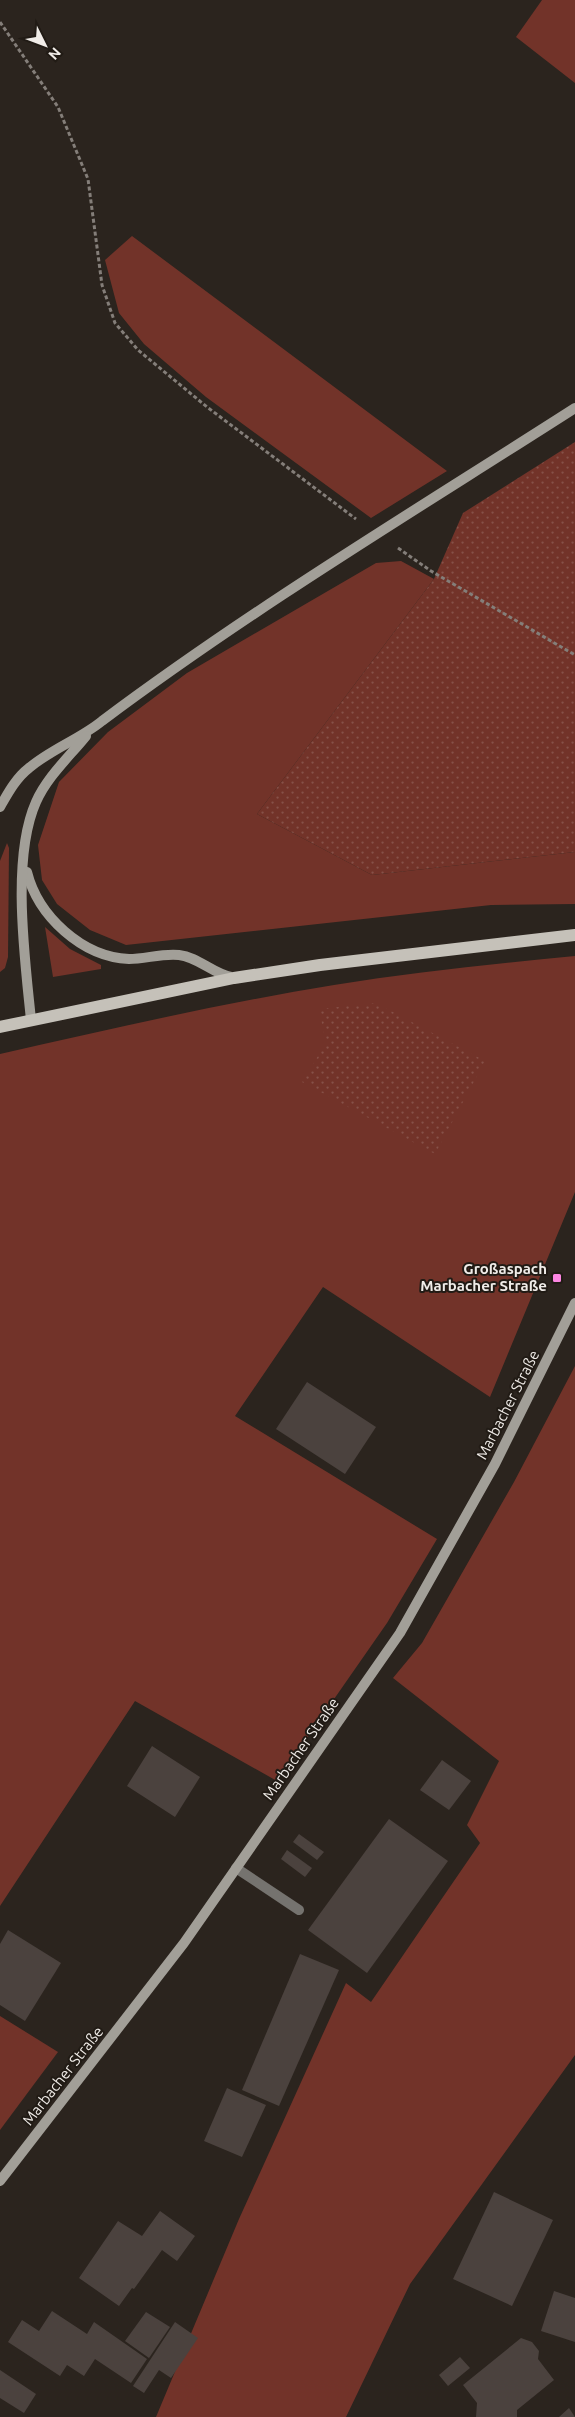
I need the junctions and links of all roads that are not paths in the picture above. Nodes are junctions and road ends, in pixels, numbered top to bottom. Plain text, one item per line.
1 (575, 408) edge
2 (92, 729) junction
3 (0, 807) edge
4 (23, 853) junction
5 (575, 935) edge
6 (234, 978) junction
7 (31, 1020) junction
8 (0, 1027) edge
9 (575, 1303) edge
10 (236, 1868) junction
11 (299, 1910) dead end
12 (0, 2181) edge

1 - 2 main road
2 - 3 main road
2 - 4 main road
4 - 6 main road
4 - 7 main road
5 - 6 main road
6 - 7 main road
7 - 8 main road
9 - 10 main road, Marbacher Straße
10 - 11 lane
10 - 12 main road, Marbacher Straße

